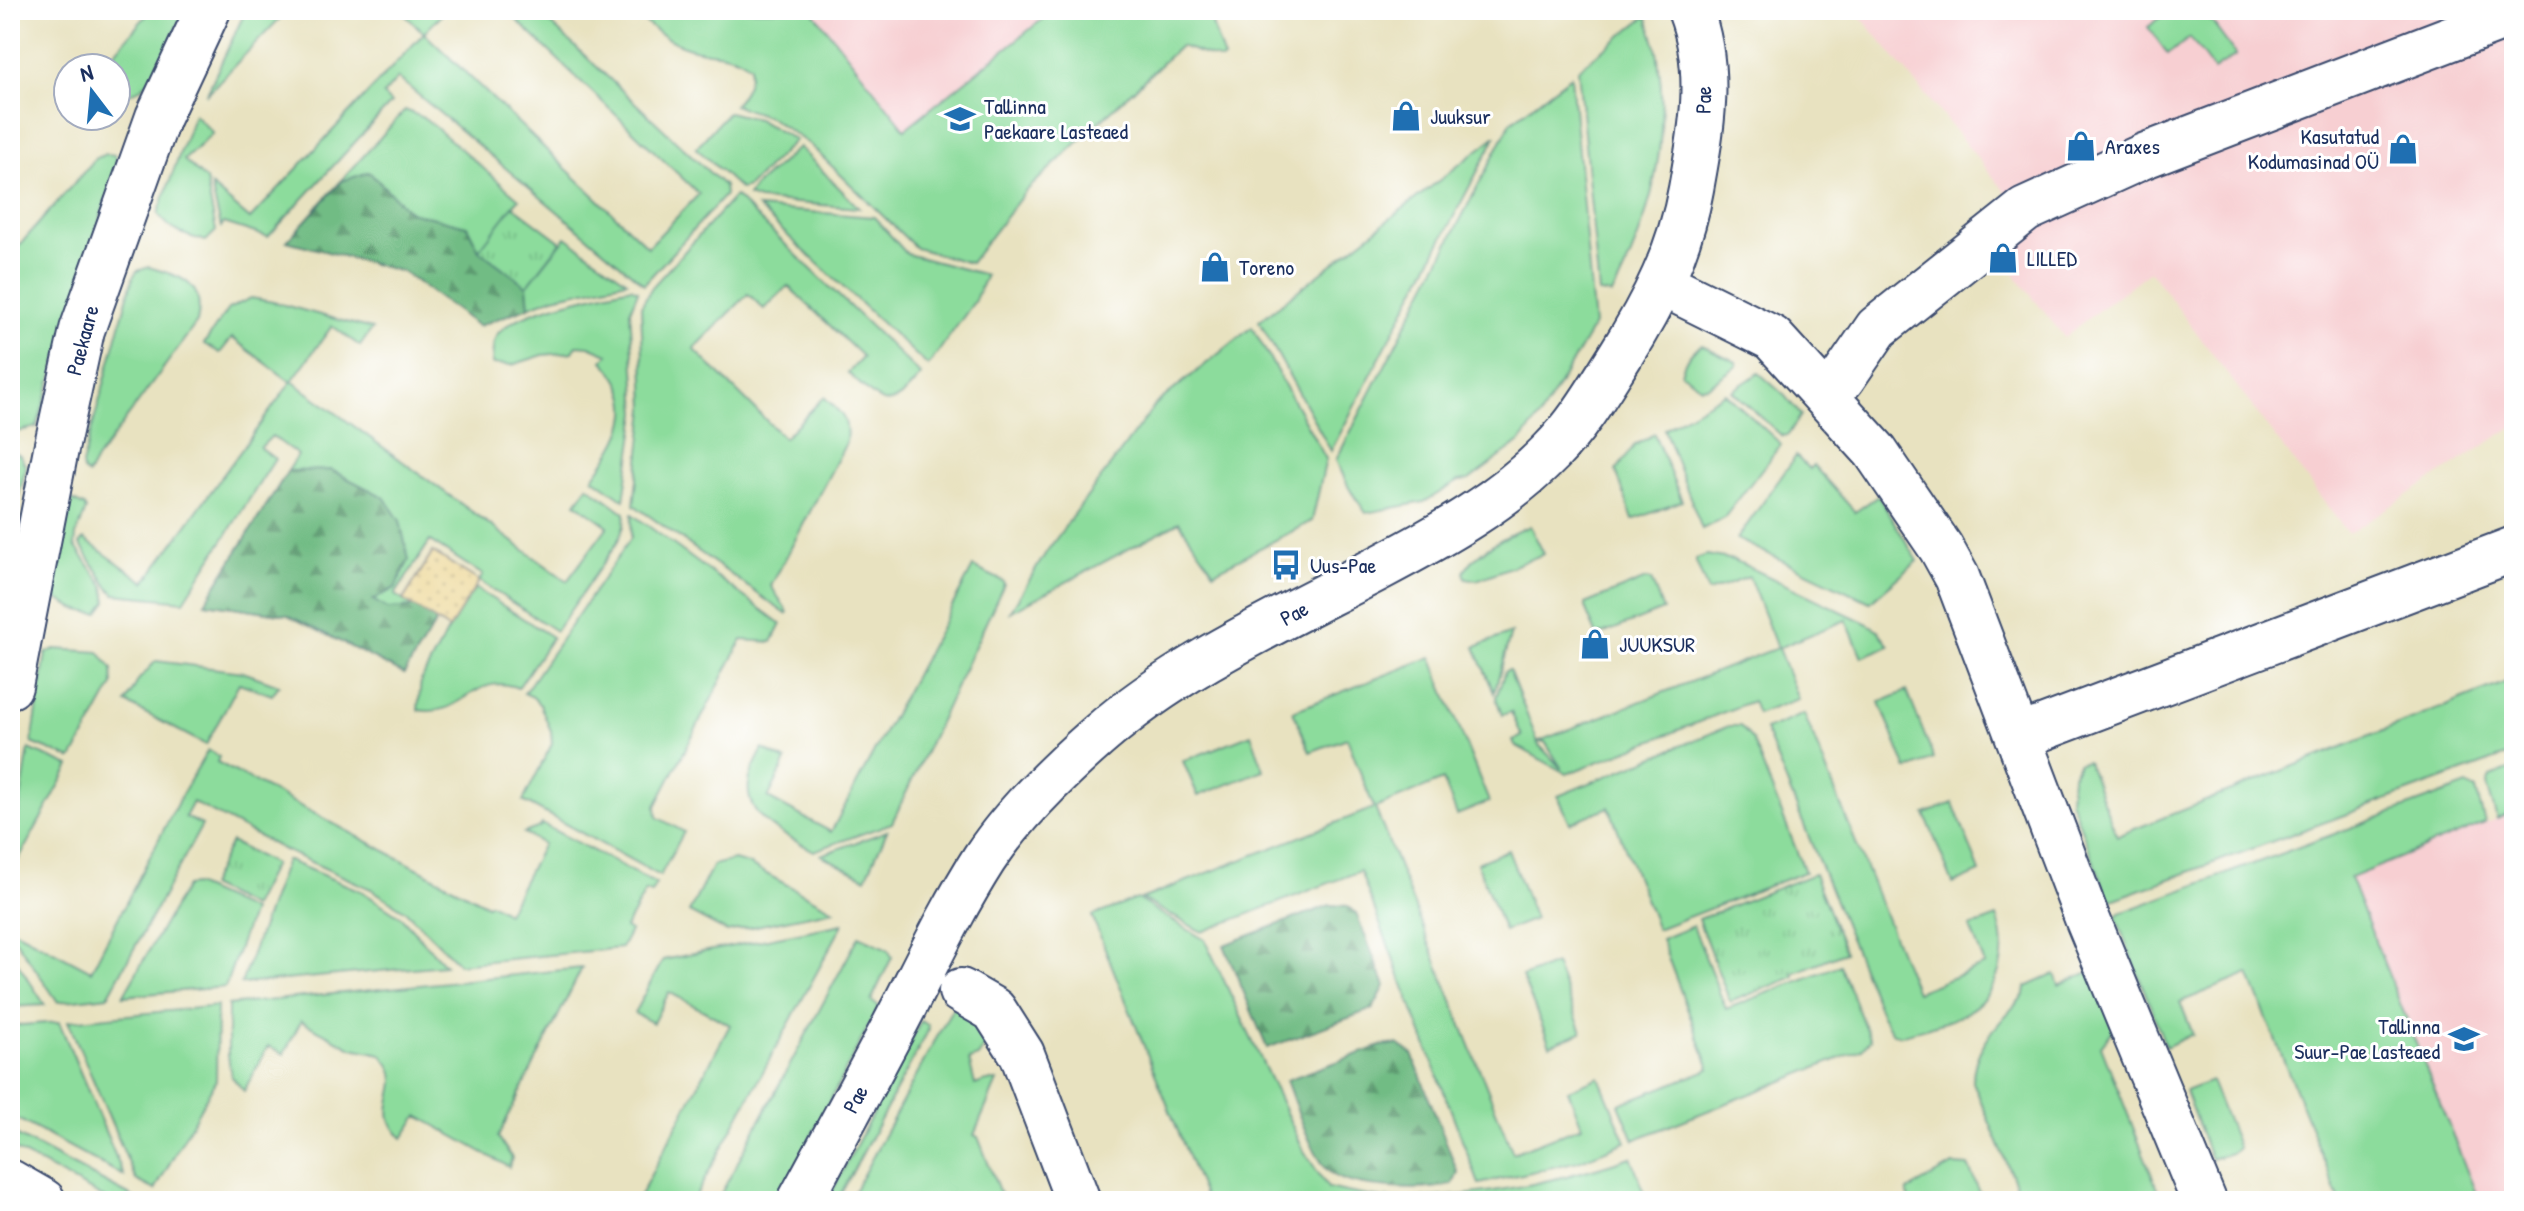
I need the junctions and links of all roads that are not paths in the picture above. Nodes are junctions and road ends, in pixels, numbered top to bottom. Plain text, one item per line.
1 (208, 10) edge
2 (1698, 14) edge
3 (2514, 14) edge
4 (1661, 283) junction
5 (1842, 379) dead end
6 (2514, 549) edge
7 (10, 686) edge
8 (2019, 737) junction
9 (961, 991) dead end
10 (10, 1182) edge
11 (43, 1201) edge
12 (800, 1201) edge
13 (1078, 1201) edge
14 (2204, 1201) edge

1 - 7 street, Paekaare
2 - 4 street, Pae
3 - 5 street
4 - 8 street
4 - 12 street, Pae
6 - 8 street
8 - 14 street
9 - 13 street
10 - 11 street

